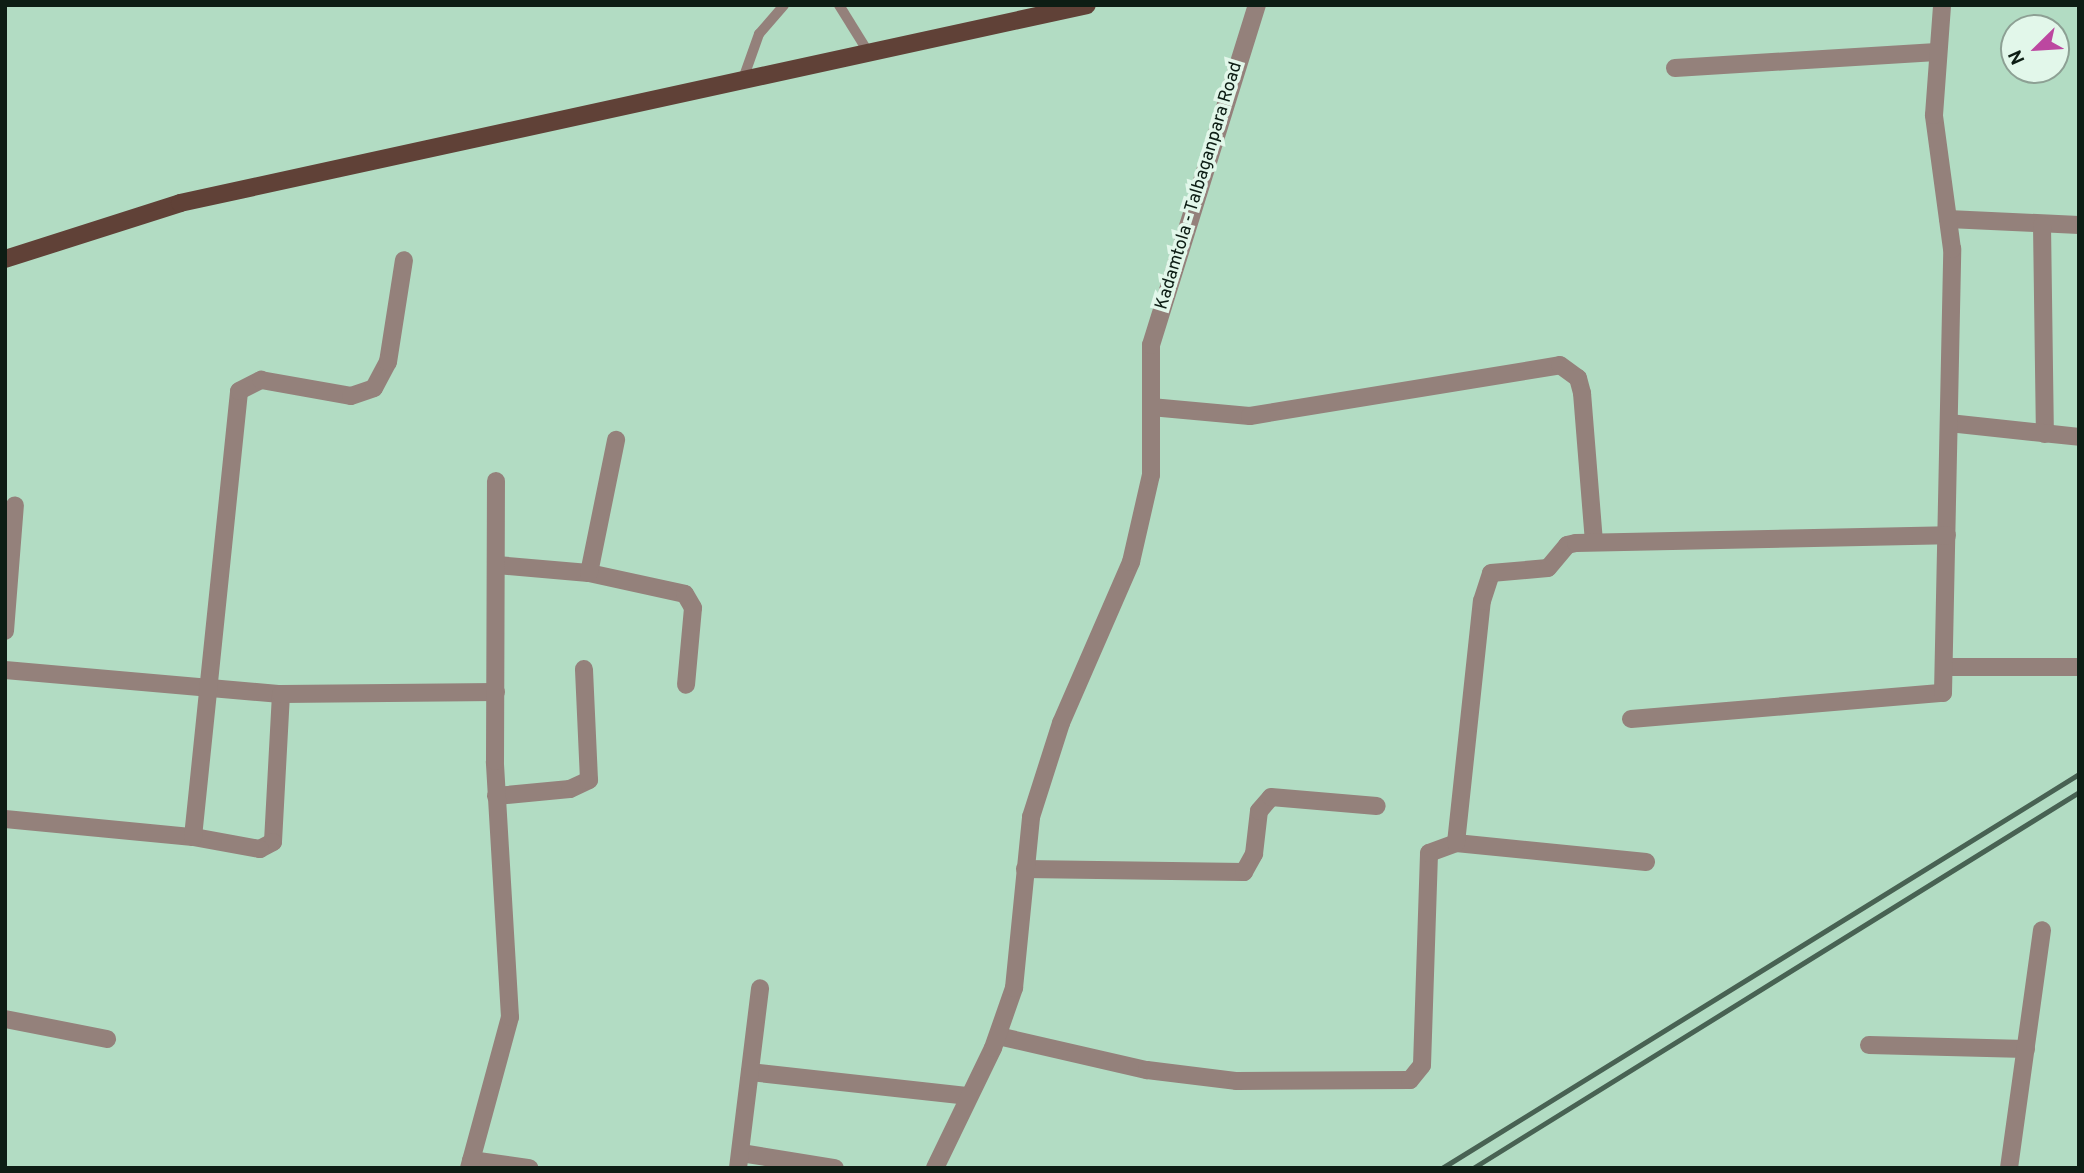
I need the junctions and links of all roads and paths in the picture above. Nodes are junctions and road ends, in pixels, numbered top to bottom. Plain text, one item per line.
1 (784, 5) edge
2 (1087, 5) edge
3 (1257, 5) edge
4 (1942, 5) edge
5 (841, 6) edge
6 (1937, 52) junction
7 (870, 55) junction
8 (1675, 68) dead end
9 (743, 79) junction
10 (1948, 219) junction
11 (2042, 225) junction
12 (2079, 225) edge
13 (5, 259) edge
14 (404, 260) dead end
15 (1151, 407) junction
16 (1949, 424) junction
17 (2045, 434) junction
18 (2079, 437) edge
19 (616, 440) dead end
20 (496, 481) dead end
21 (15, 505) dead end
22 (1947, 535) junction
23 (1594, 541) junction
24 (497, 565) junction
25 (589, 573) junction
26 (5, 631) edge
27 (1945, 667) junction
28 (2079, 667) edge
29 (584, 669) dead end
30 (5, 670) edge
31 (686, 685) dead end
32 (206, 686) junction
33 (496, 692) junction
34 (281, 694) junction
35 (1631, 719) dead end
36 (496, 796) junction
37 (1377, 806) dead end
38 (5, 819) edge
39 (193, 837) junction
40 (1456, 843) junction
41 (1646, 862) dead end
42 (1025, 869) junction
43 (2042, 930) dead end
44 (760, 988) dead end
45 (5, 1019) edge
46 (998, 1036) junction
47 (107, 1039) dead end
48 (1869, 1045) dead end
49 (2026, 1049) junction
50 (750, 1072) junction
51 (967, 1096) junction
52 (740, 1160) edge
53 (470, 1164) edge
54 (530, 1168) edge
55 (835, 1168) edge
56 (935, 1168) edge
57 (2009, 1168) edge

1 - 9 lane
2 - 7 main road
3 - 15 street, Kadamtola - Talbaganpara Road
4 - 6 street
5 - 7 lane
6 - 8 street
6 - 10 street
7 - 9 main road
9 - 13 main road
10 - 11 street
10 - 16 street
11 - 12 street
11 - 17 street
14 - 32 street
15 - 23 street
15 - 42 street, Kadamtola - Talbaganpara Road
16 - 17 street
16 - 22 street
17 - 18 street
19 - 25 street
20 - 24 street
21 - 26 street
22 - 23 street
22 - 27 street
23 - 40 street
24 - 25 street
24 - 33 street
25 - 31 street
27 - 28 street
27 - 35 street
29 - 36 street
30 - 32 street
32 - 34 street
32 - 39 street
33 - 34 street
33 - 36 street
34 - 39 street
36 - 53 street
37 - 42 street
38 - 39 street
40 - 41 street
40 - 46 street
42 - 46 street, Kadamtola - Talbaganpara Road
43 - 49 street
44 - 50 street
45 - 47 street
46 - 51 street, Kadamtola - Talbaganpara Road
48 - 49 street
49 - 57 street
50 - 51 street
50 - 52 street
51 - 56 street, Kadamtola - Talbaganpara Road
52 - 55 street
53 - 54 street

